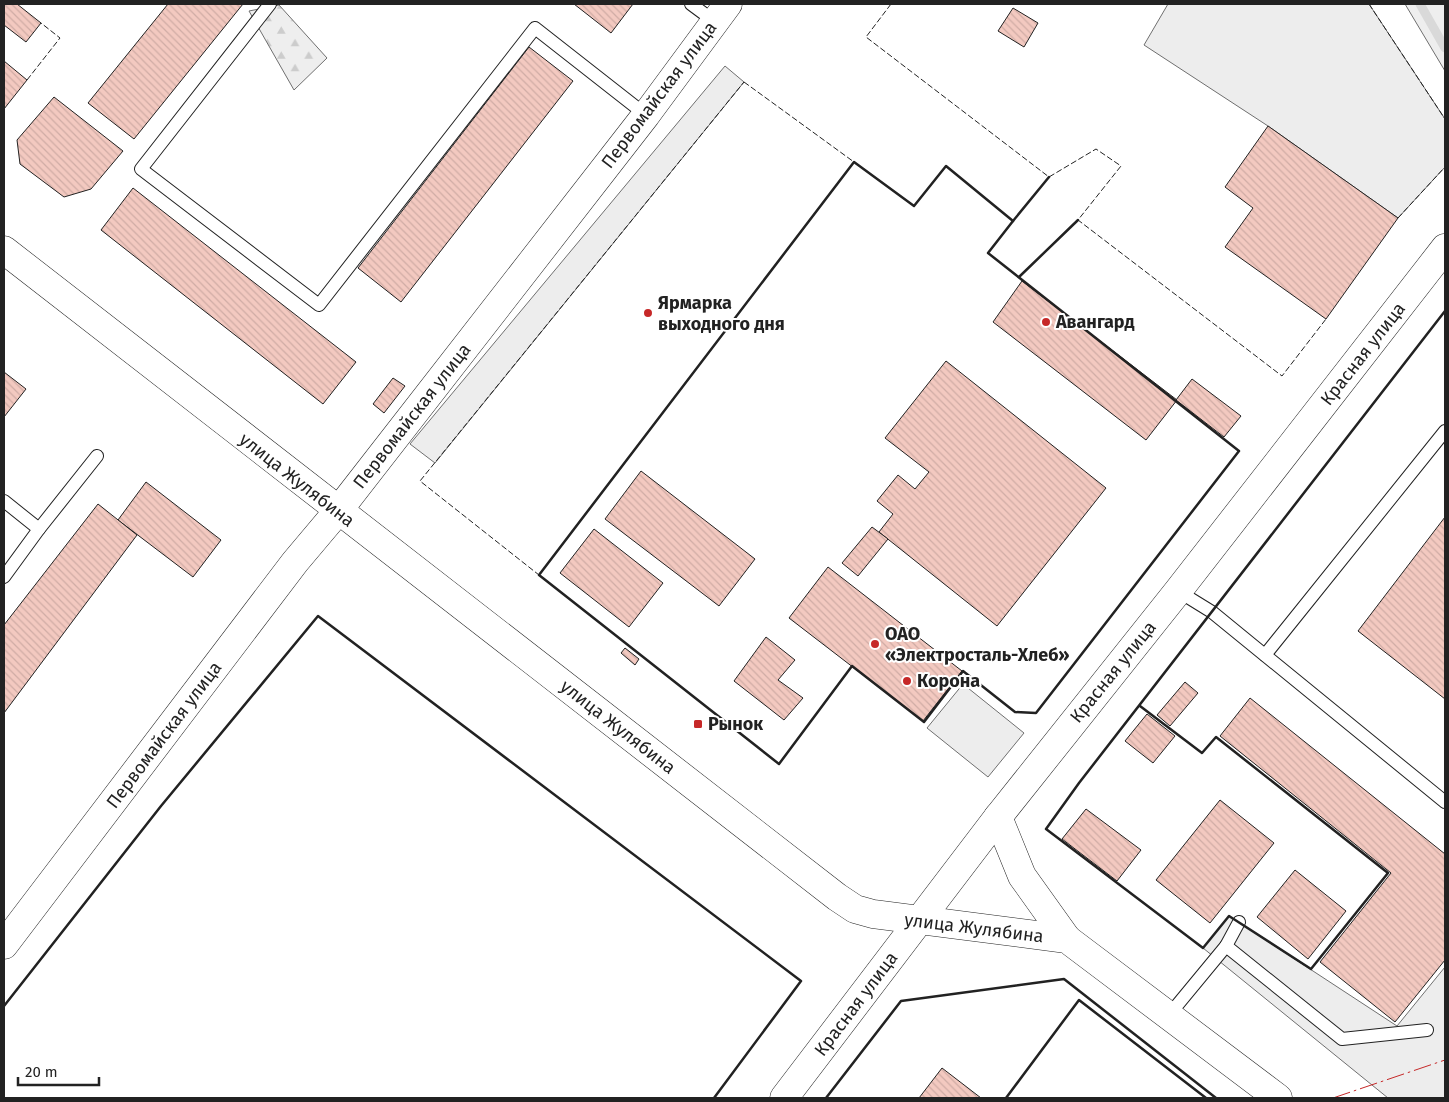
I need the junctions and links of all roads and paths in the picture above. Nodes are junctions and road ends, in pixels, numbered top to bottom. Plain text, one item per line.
1 (270, 4) edge
2 (691, 4) edge
3 (721, 12) edge
4 (646, 115) junction
5 (1445, 248) edge
6 (4, 250) edge
7 (1445, 431) edge
8 (97, 456) dead end
9 (4, 501) edge
10 (338, 512) junction
11 (39, 529) junction
12 (4, 577) edge
13 (1178, 591) junction
14 (1265, 655) junction
15 (1445, 802) edge
16 (998, 817) junction
17 (919, 921) junction
18 (1240, 922) dead end
19 (1067, 939) junction
20 (4, 945) edge
21 (1226, 946) junction
22 (1170, 1016) junction
23 (1427, 1030) dead end
24 (784, 1098) edge
25 (1278, 1098) edge

1 - 4 lane
2 - 3 lane
3 - 4 main road, Первомайская улица
4 - 10 main road, Первомайская улица
5 - 13 main road, Красная улица
6 - 10 main road, улица Жулябина
7 - 14 lane
8 - 11 lane
9 - 11 lane
10 - 17 main road, улица Жулябина
10 - 20 main road, Первомайская улица
11 - 12 lane
13 - 14 lane
13 - 16 main road, Красная улица
14 - 15 lane
16 - 17 main road, Красная улица
16 - 19 main road
17 - 19 main road, улица Жулябина
17 - 24 main road, Красная улица
18 - 21 lane
19 - 22 main road, улица Жулябина
21 - 22 lane
21 - 23 lane
22 - 25 main road, улица Жулябина

